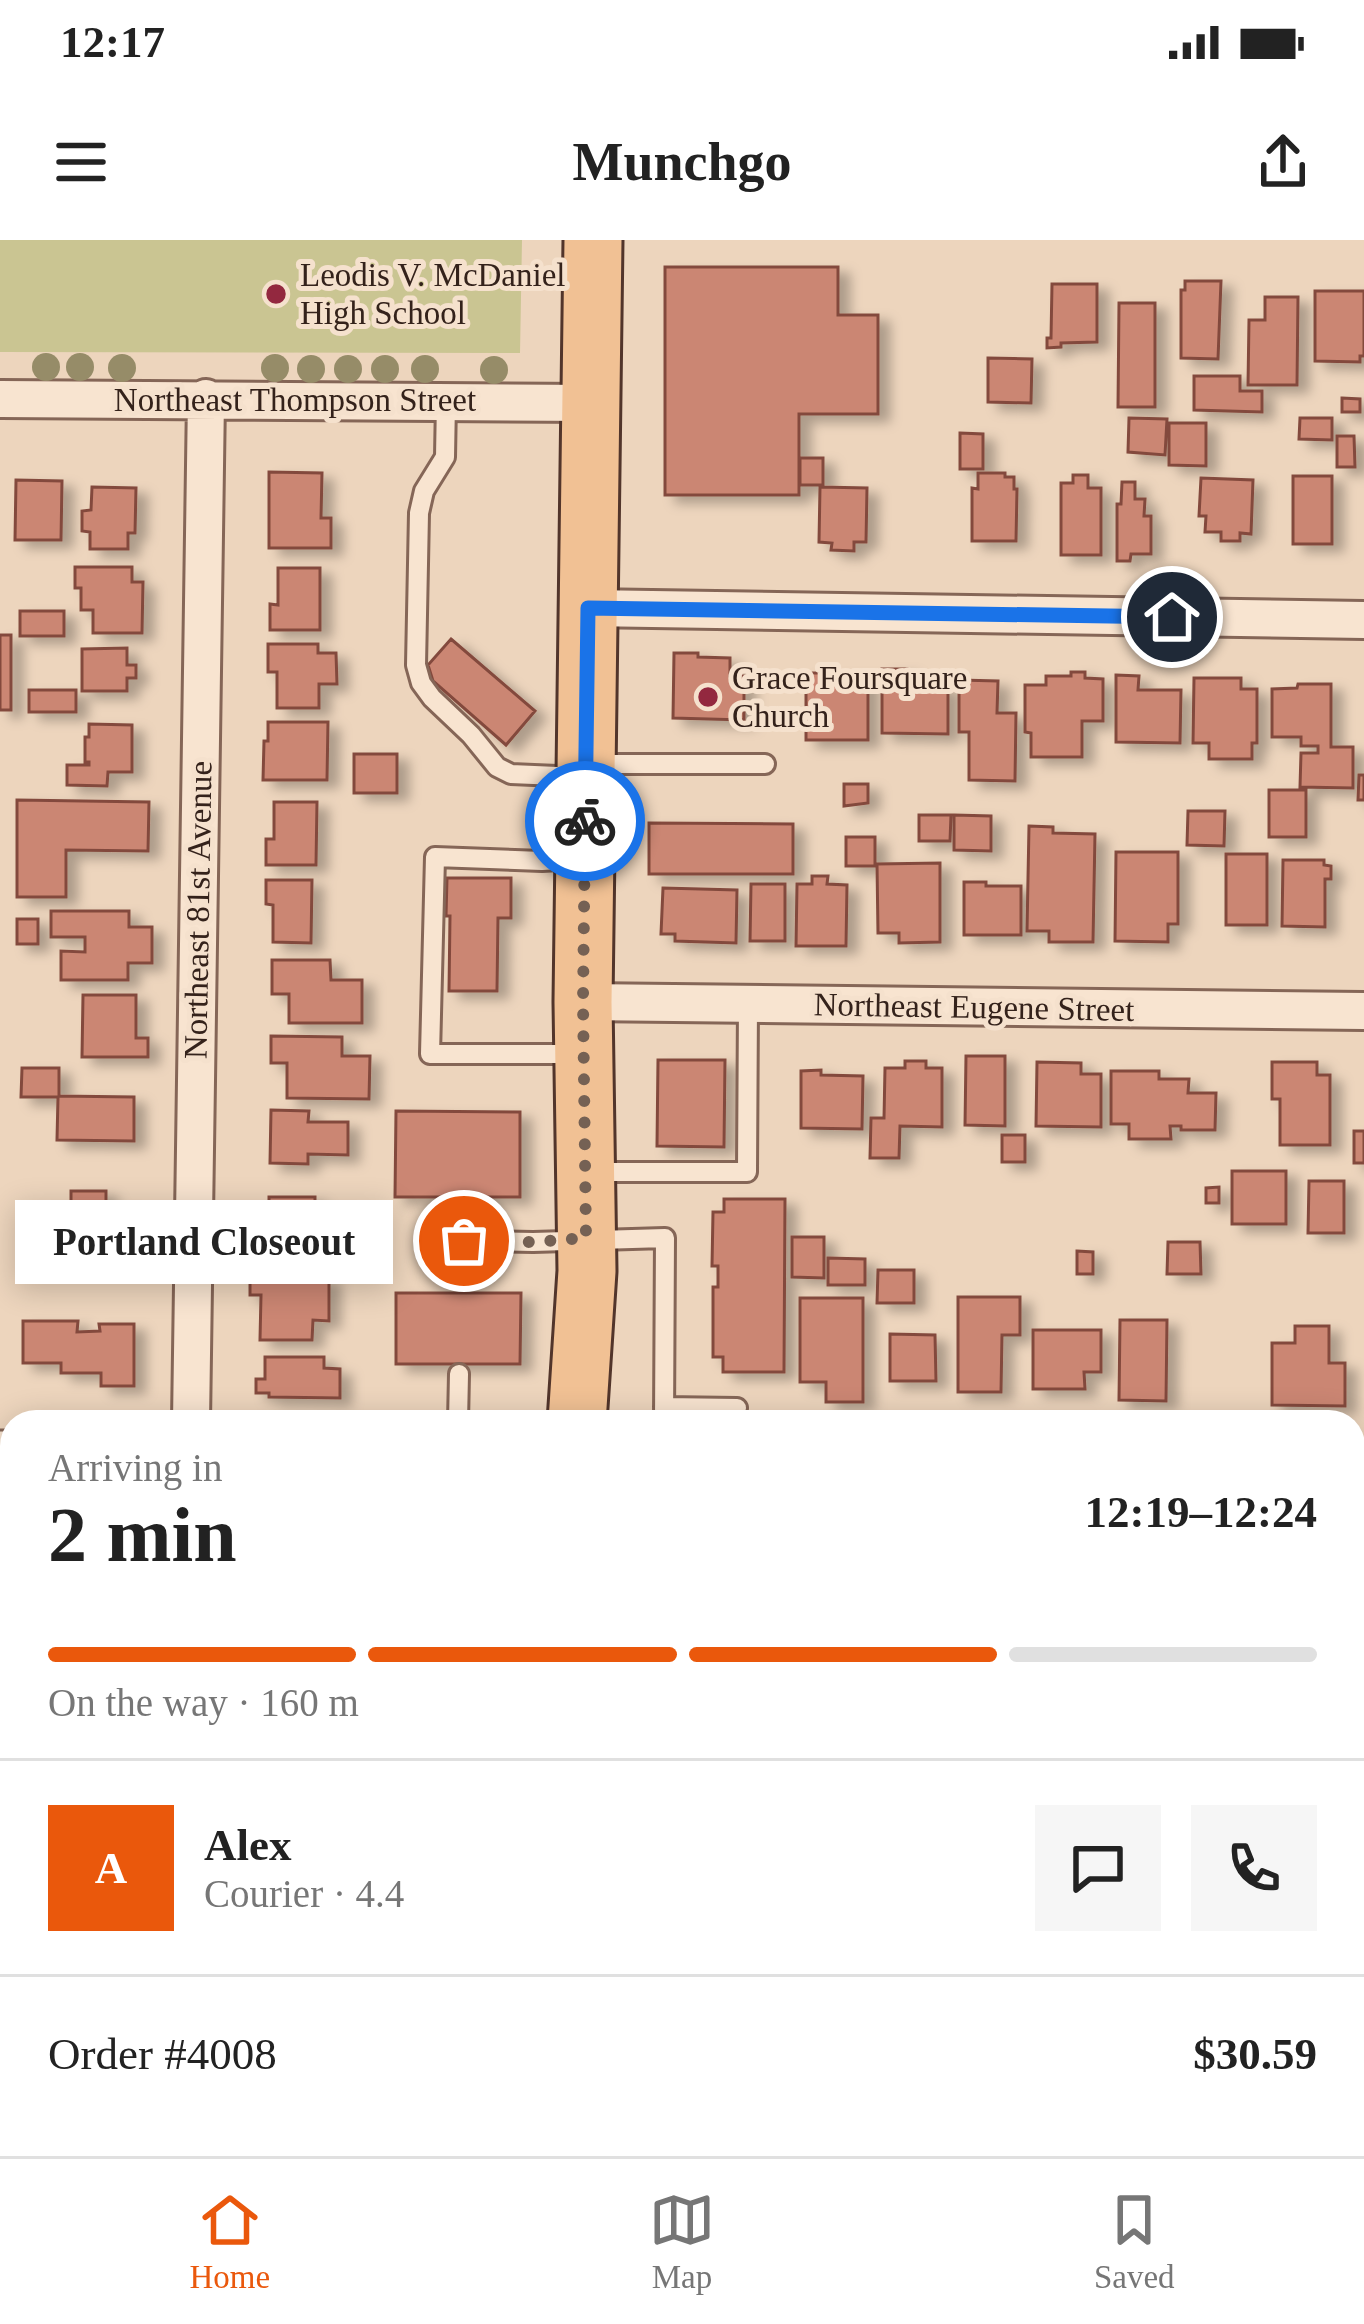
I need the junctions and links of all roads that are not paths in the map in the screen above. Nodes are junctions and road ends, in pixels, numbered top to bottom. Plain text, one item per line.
1 (593, 240) edge
2 (206, 398) junction
3 (0, 399) edge
4 (446, 401) junction
5 (591, 403) junction
6 (588, 608) junction
7 (1364, 620) edge
8 (765, 764) dead end
9 (586, 771) junction
10 (585, 859) junction
11 (748, 1004) junction
12 (1364, 1011) edge
13 (583, 1028) junction
14 (585, 1172) junction
15 (586, 1238) junction
16 (430, 1240) dead end
17 (458, 1374) dead end
18 (737, 1408) dead end
19 (191, 1410) edge
20 (458, 1410) edge
21 (579, 1410) edge
22 (664, 1410) edge
23 (713, 1410) edge

1 - 5 main road
2 - 3 street, Northeast Thompson Street
2 - 4 street, Northeast Thompson Street
2 - 19 street, Northeast 81st Avenue
4 - 5 street, Northeast Thompson Street
4 - 9 lane
5 - 6 main road
6 - 7 street
6 - 9 main road
8 - 9 lane
9 - 10 main road
10 - 13 main road
10 - 13 lane
11 - 12 street, Northeast Eugene Street
11 - 13 street, Northeast Eugene Street
11 - 14 lane
13 - 14 main road
14 - 15 main road
15 - 16 lane
15 - 21 main road
15 - 22 lane
17 - 20 lane
18 - 23 lane

